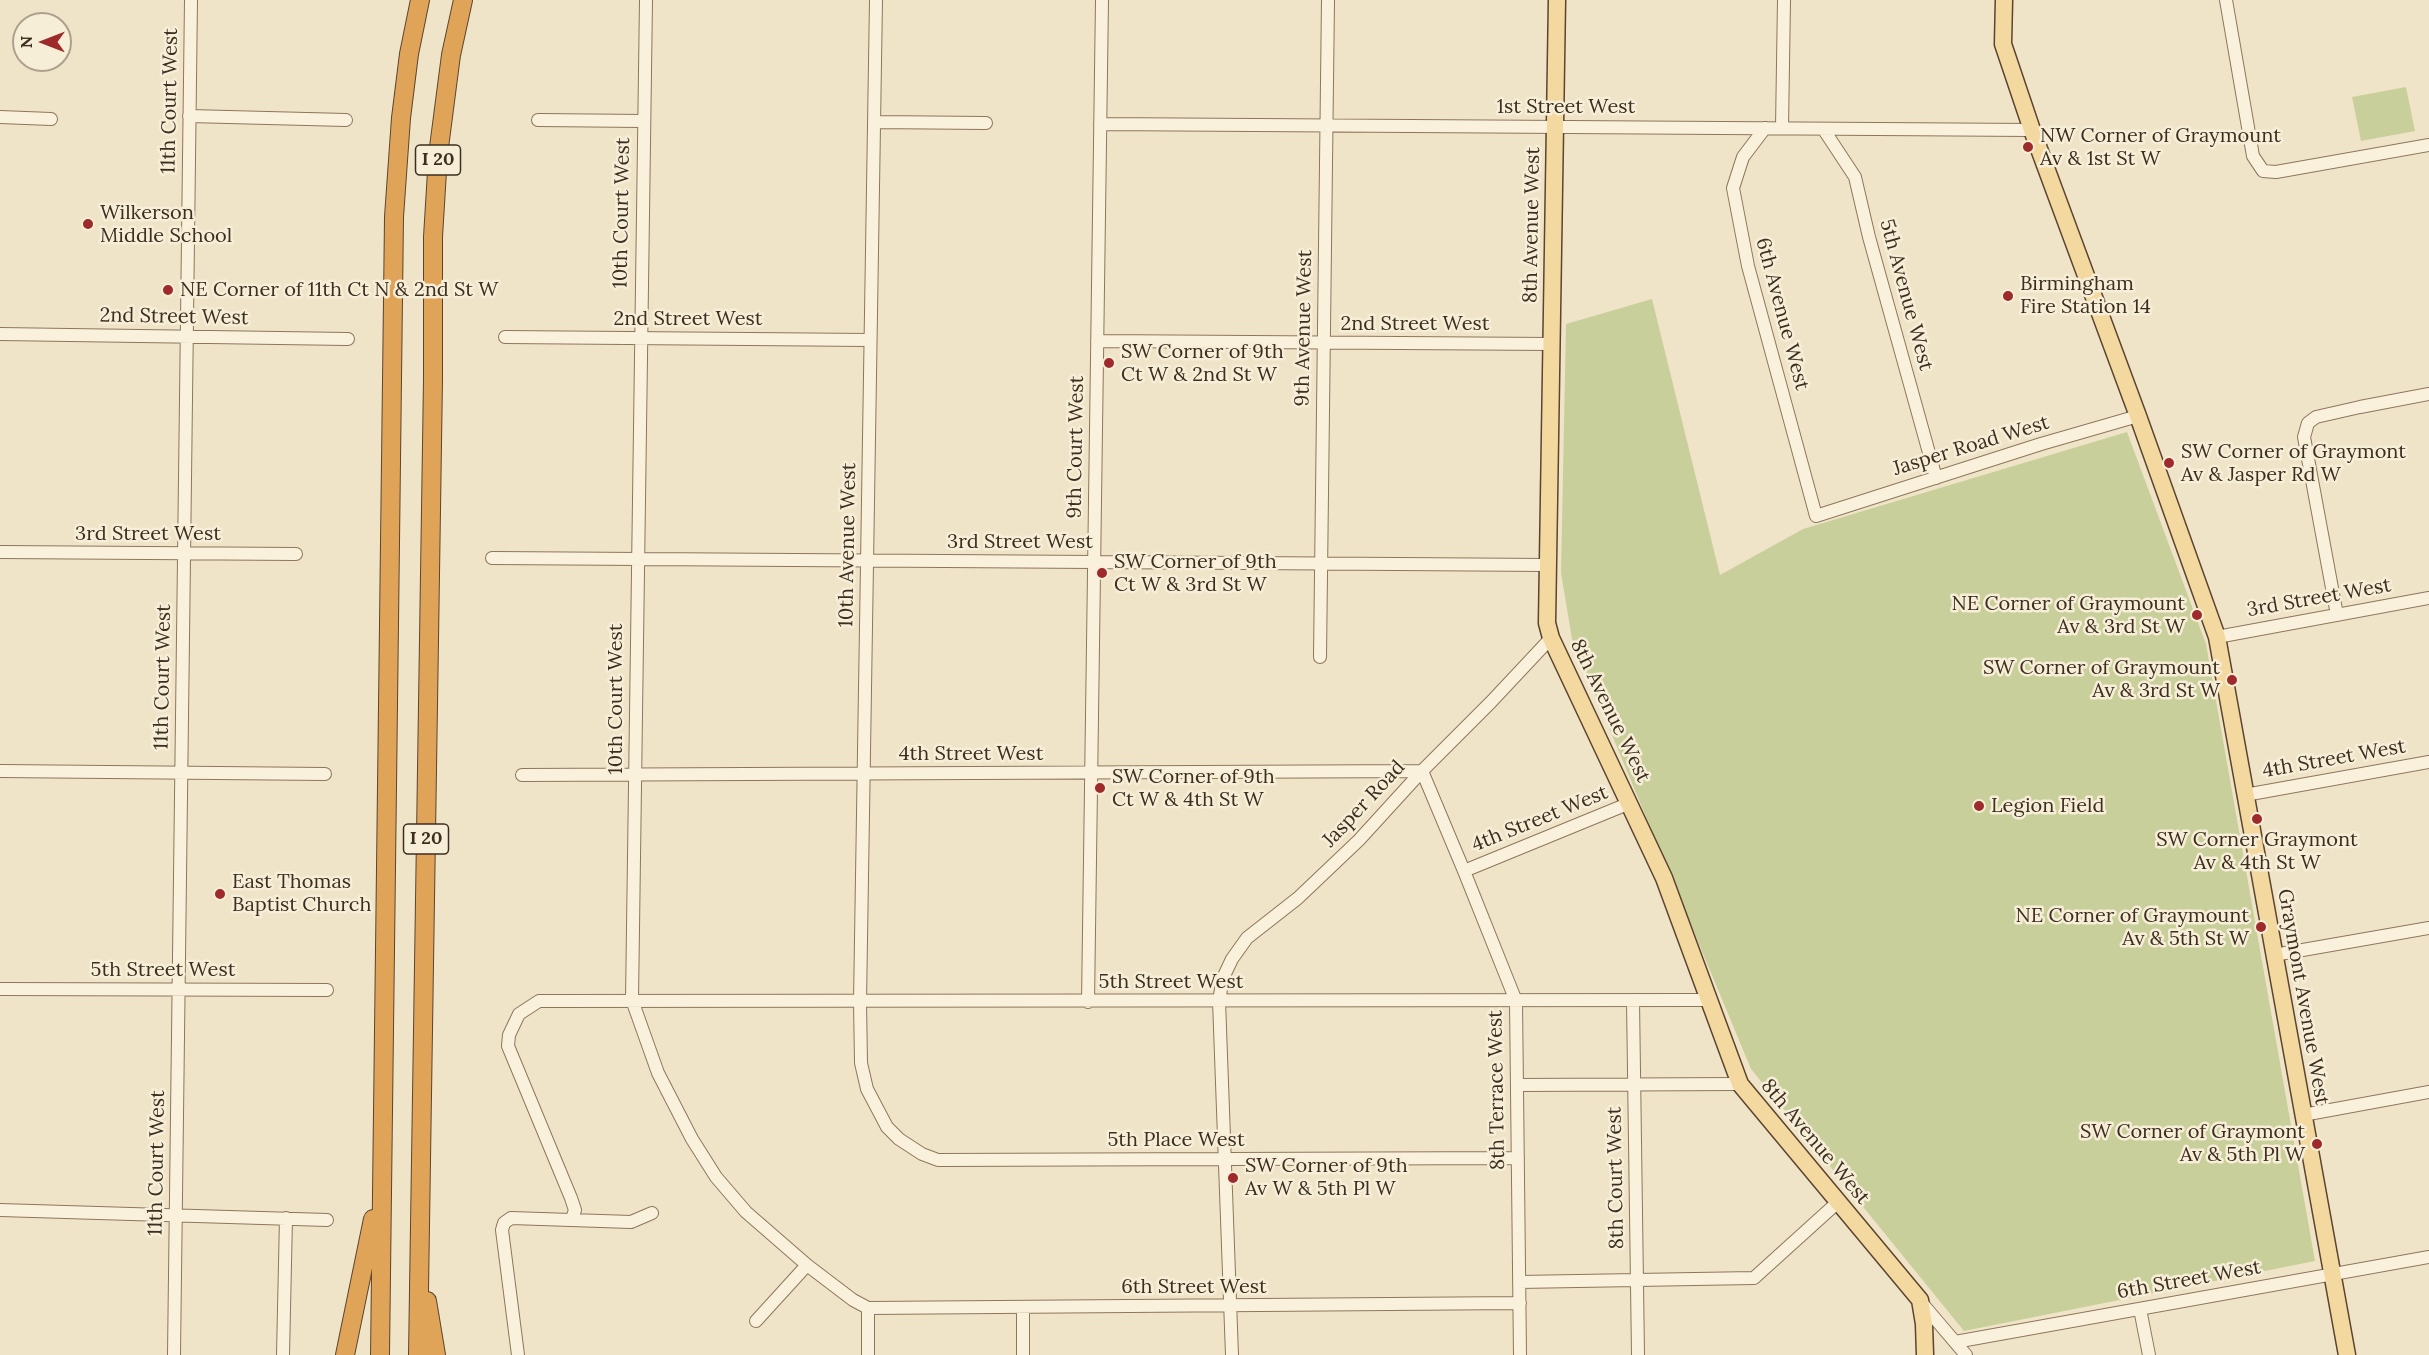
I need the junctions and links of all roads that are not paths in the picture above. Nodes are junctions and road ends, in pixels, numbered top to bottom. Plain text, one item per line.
1 (191, 0) edge
2 (420, 0) edge
3 (463, 0) edge
4 (646, 0) edge
5 (876, 0) edge
6 (1102, 0) edge
7 (1328, 0) edge
8 (1557, 0) edge
9 (1784, 0) edge
10 (2004, 0) edge
11 (2226, 0) edge
12 (189, 116) junction
13 (0, 117) edge
14 (51, 119) dead end
15 (345, 120) dead end
16 (538, 120) dead end
17 (644, 121) junction
18 (874, 122) junction
19 (986, 123) dead end
20 (1100, 124) junction
21 (1326, 125) junction
22 (1555, 127) junction
23 (1765, 128) junction
24 (1782, 128) junction
25 (1824, 130) junction
26 (2032, 130) junction
27 (2429, 145) edge
28 (0, 334) edge
29 (187, 337) junction
30 (505, 338) dead end
31 (640, 338) junction
32 (348, 339) dead end
33 (870, 340) junction
34 (1097, 341) junction
35 (1323, 343) junction
36 (1552, 344) junction
37 (2429, 394) edge
38 (2138, 416) junction
39 (1936, 478) junction
40 (1816, 516) joint
41 (0, 552) edge
42 (184, 554) junction
43 (296, 554) dead end
44 (492, 558) dead end
45 (637, 559) junction
46 (867, 560) junction
47 (1094, 562) junction
48 (1322, 564) junction
49 (1548, 565) junction
50 (2429, 598) edge
51 (2337, 615) junction
52 (2217, 637) junction
53 (1551, 638) junction
54 (1320, 657) dead end
55 (2429, 762) edge
56 (0, 771) edge
57 (1422, 771) junction
58 (1091, 772) junction
59 (181, 773) junction
60 (325, 774) dead end
61 (864, 774) junction
62 (522, 775) dead end
63 (635, 775) junction
64 (2245, 795) junction
65 (1630, 803) junction
66 (1464, 871) junction
67 (2429, 928) edge
68 (2274, 955) junction
69 (0, 989) edge
70 (178, 990) junction
71 (327, 990) dead end
72 (632, 1000) junction
73 (1633, 1000) junction
74 (1709, 1000) junction
75 (1219, 1001) junction
76 (1516, 1001) junction
77 (860, 1002) junction
78 (1088, 1002) junction
79 (1635, 1084) junction
80 (1740, 1084) junction
81 (1517, 1085) junction
82 (867, 1089) joint
83 (2429, 1092) edge
84 (2303, 1116) junction
85 (382, 1140) junction
86 (1518, 1158) junction
87 (1227, 1159) junction
88 (1838, 1202) junction
89 (0, 1210) edge
90 (652, 1213) dead end
91 (176, 1215) junction
92 (286, 1218) junction
93 (572, 1219) junction
94 (327, 1220) dead end
95 (2429, 1257) edge
96 (419, 1259) junction
97 (807, 1265) junction
98 (2333, 1274) junction
99 (1637, 1280) junction
100 (1519, 1282) junction
101 (1920, 1300) junction
102 (1520, 1303) junction
103 (1232, 1306) junction
104 (1023, 1307) junction
105 (868, 1308) junction
106 (2140, 1309) junction
107 (756, 1322) dead end
108 (1955, 1342) junction
109 (174, 1355) edge
110 (283, 1355) edge
111 (345, 1355) edge
112 (380, 1355) edge
113 (418, 1355) edge
114 (436, 1355) edge
115 (518, 1355) edge
116 (868, 1355) edge
117 (1023, 1355) edge
118 (1232, 1355) edge
119 (1520, 1355) edge
120 (1638, 1355) edge
121 (1925, 1355) edge
122 (1966, 1355) edge
123 (2149, 1355) edge
124 (2347, 1355) edge

1 - 12 street, 11th Court West
2 - 85 highway, I 20
3 - 96 highway, I 20
4 - 17 street, 10th Court West
5 - 18 street, 10th Avenue West
6 - 20 street, 9th Court West
7 - 21 street, 9th Avenue West
8 - 22 main road, 8th Avenue West
9 - 24 street
10 - 26 main road, Graymont Avenue West
11 - 27 street
12 - 15 street
12 - 29 street, 11th Court West
13 - 14 street
16 - 17 street
17 - 31 street, 10th Court West
18 - 19 street
18 - 33 street, 10th Avenue West
20 - 21 street, 1st Street West
20 - 34 street, 9th Court West
21 - 22 street, 1st Street West
21 - 35 street, 9th Avenue West
22 - 23 street, 1st Street West
22 - 36 main road, 8th Avenue West
23 - 24 street, 1st Street West
23 - 40 street, 6th Avenue West
24 - 25 street, 1st Street West
25 - 26 street, 1st Street West
25 - 39 street, 5th Avenue West
26 - 38 main road, Graymont Avenue West
28 - 29 street, 2nd Street West
29 - 32 street, 2nd Street West
29 - 42 street, 11th Court West
30 - 31 street, 2nd Street West
31 - 33 street, 2nd Street West
31 - 45 street, 10th Court West
33 - 46 street, 10th Avenue West
34 - 35 street, 2nd Street West
34 - 47 street, 9th Court West
35 - 36 street, 2nd Street West
35 - 48 street, 9th Avenue West
36 - 49 main road, 8th Avenue West
37 - 51 street
38 - 39 street, Jasper Road West
38 - 52 main road, Graymont Avenue West
39 - 40 street, Jasper Road West
41 - 42 street, 3rd Street West
42 - 43 street, 3rd Street West
42 - 59 street, 11th Court West
44 - 45 street, 3rd Street West
45 - 46 street, 3rd Street West
45 - 63 street, 10th Court West
46 - 47 street, 3rd Street West
46 - 61 street, 10th Avenue West
47 - 48 street, 3rd Street West
47 - 58 street, 9th Court West
48 - 49 street, 3rd Street West
48 - 54 street, 9th Avenue West
49 - 53 main road, 8th Avenue West
50 - 51 street, 3rd Street West
51 - 52 street, 3rd Street West
52 - 64 main road, Graymont Avenue West
53 - 57 street, Jasper Road
53 - 65 main road, 8th Avenue West
55 - 64 street, 4th Street West
56 - 59 street
57 - 58 street, 4th Street West
57 - 66 street, 8th Terrace West
57 - 75 street, Jasper Road
58 - 61 street, 4th Street West
58 - 78 street, 9th Court West
59 - 60 street
59 - 70 street, 11th Court West
61 - 63 street, 4th Street West
61 - 77 street, 10th Avenue West
62 - 63 street, 4th Street West
63 - 72 street, 10th Court West
64 - 68 main road, Graymont Avenue West
65 - 66 street, 4th Street West
65 - 74 main road, 8th Avenue West
66 - 76 street, 8th Terrace West
67 - 68 street
68 - 84 main road, Graymont Avenue West
69 - 70 street, 5th Street West
70 - 71 street, 5th Street West
70 - 91 street, 11th Court West
72 - 77 street, 5th Street West
72 - 93 street, 5th Street West
72 - 97 street, 10th Court West
73 - 74 street, 5th Street West
73 - 76 street, 5th Street West
73 - 79 street, 8th Court West
74 - 80 main road, 8th Avenue West
75 - 76 street, 5th Street West
75 - 78 street, 5th Street West
75 - 87 street
76 - 81 street, 8th Terrace West
77 - 78 street, 5th Street West
77 - 82 street, 10th Avenue West
79 - 80 street
79 - 81 street
79 - 99 street, 8th Court West
80 - 88 main road, 8th Avenue West
81 - 86 street, 8th Terrace West
82 - 87 street, 5th Place West
83 - 84 street
84 - 98 main road, Graymont Avenue West
85 - 111 highway
85 - 112 highway, I 20
86 - 87 street, 5th Place West
86 - 100 street, 8th Terrace West
87 - 103 street
88 - 99 street
88 - 101 main road, 8th Avenue West
89 - 91 street
90 - 93 street
91 - 92 street
91 - 109 street, 11th Court West
92 - 94 street
92 - 110 street
93 - 115 street
95 - 98 street, 6th Street West
96 - 113 highway, I 20
96 - 114 highway
97 - 105 street, 10th Court West
97 - 107 street
98 - 106 street, 6th Street West
98 - 124 main road, Graymont Avenue West
99 - 100 street
99 - 120 street, 8th Court West
100 - 102 street, 8th Terrace West
101 - 108 street
101 - 121 main road
102 - 103 street, 6th Street West
102 - 119 street, 8th Terrace West
103 - 104 street, 6th Street West
103 - 118 street
104 - 105 street, 6th Street West
104 - 117 street
105 - 116 street
106 - 108 street, 6th Street West
106 - 123 street
108 - 122 street

